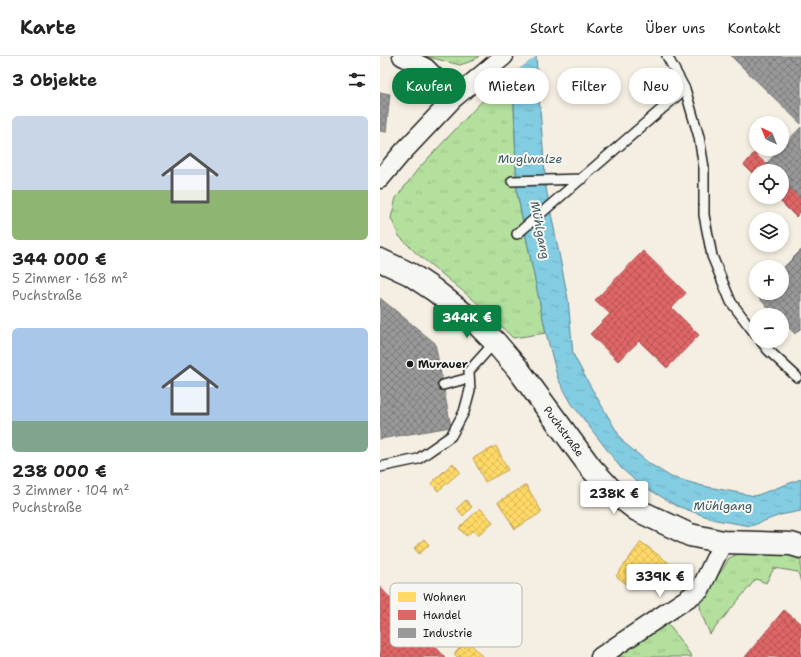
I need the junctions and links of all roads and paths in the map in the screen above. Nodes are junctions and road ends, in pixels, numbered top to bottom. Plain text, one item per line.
1 (402, 56) edge
2 (504, 56) edge
3 (667, 56) edge
4 (426, 68) edge
5 (466, 88) edge
6 (685, 89) junction
7 (448, 104) edge
8 (380, 179) edge
9 (582, 179) junction
10 (512, 181) dead end
11 (517, 234) dead end
12 (380, 260) edge
13 (749, 326) edge
14 (495, 342) junction
15 (766, 348) edge
16 (470, 378) junction
17 (800, 378) edge
18 (443, 385) dead end
19 (380, 467) edge
20 (723, 542) junction
21 (801, 547) edge
22 (600, 657) edge

1 - 4 street
2 - 5 street
3 - 6 lane
6 - 9 lane
6 - 13 lane
7 - 8 street
9 - 10 lane
9 - 11 lane
12 - 14 main road, Puchstraße
14 - 16 lane
14 - 20 main road, Puchstraße
15 - 17 lane
16 - 18 lane
16 - 19 lane
20 - 21 main road, Puchstraße
20 - 22 street

